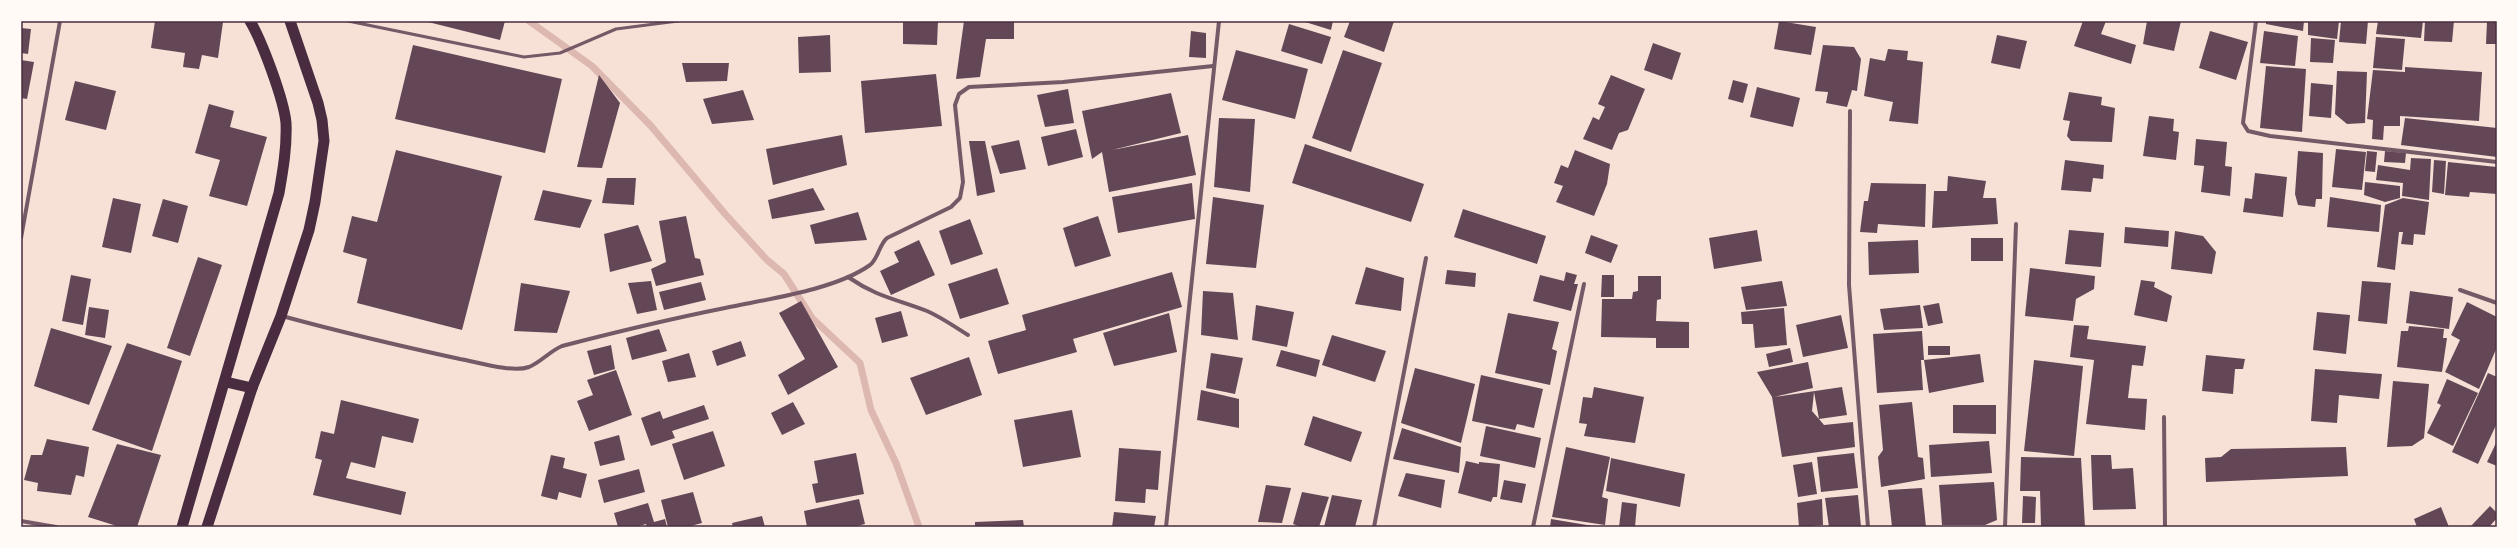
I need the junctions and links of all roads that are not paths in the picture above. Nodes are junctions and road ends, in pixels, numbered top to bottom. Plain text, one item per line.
1 (60, 21) edge
2 (250, 21) edge
3 (290, 21) edge
4 (348, 21) edge
5 (678, 21) edge
6 (1219, 21) edge
7 (2256, 21) edge
8 (1212, 66) junction
9 (1850, 111) dead end
10 (2497, 162) edge
11 (2016, 224) dead end
12 (21, 238) edge
13 (1426, 258) dead end
14 (848, 277) junction
15 (1584, 284) dead end
16 (2460, 290) dead end
17 (2497, 303) edge
18 (281, 316) junction
19 (968, 335) dead end
20 (226, 382) junction
21 (252, 388) junction
22 (2164, 417) dead end
23 (21, 521) edge
24 (56, 527) edge
25 (182, 527) edge
26 (207, 527) edge
27 (1166, 527) edge
28 (1374, 527) edge
29 (1533, 527) edge
30 (1868, 527) edge
31 (2005, 527) edge
32 (2166, 527) edge

1 - 12 street
2 - 20 highway
3 - 18 highway
4 - 5 lane
6 - 8 street
7 - 10 street
8 - 14 street
8 - 27 street
9 - 30 street
11 - 31 street
13 - 28 street
14 - 18 street
14 - 19 street
15 - 29 street
16 - 17 street
18 - 21 highway
20 - 21 highway
20 - 25 highway
21 - 26 highway
22 - 32 street
23 - 24 street

